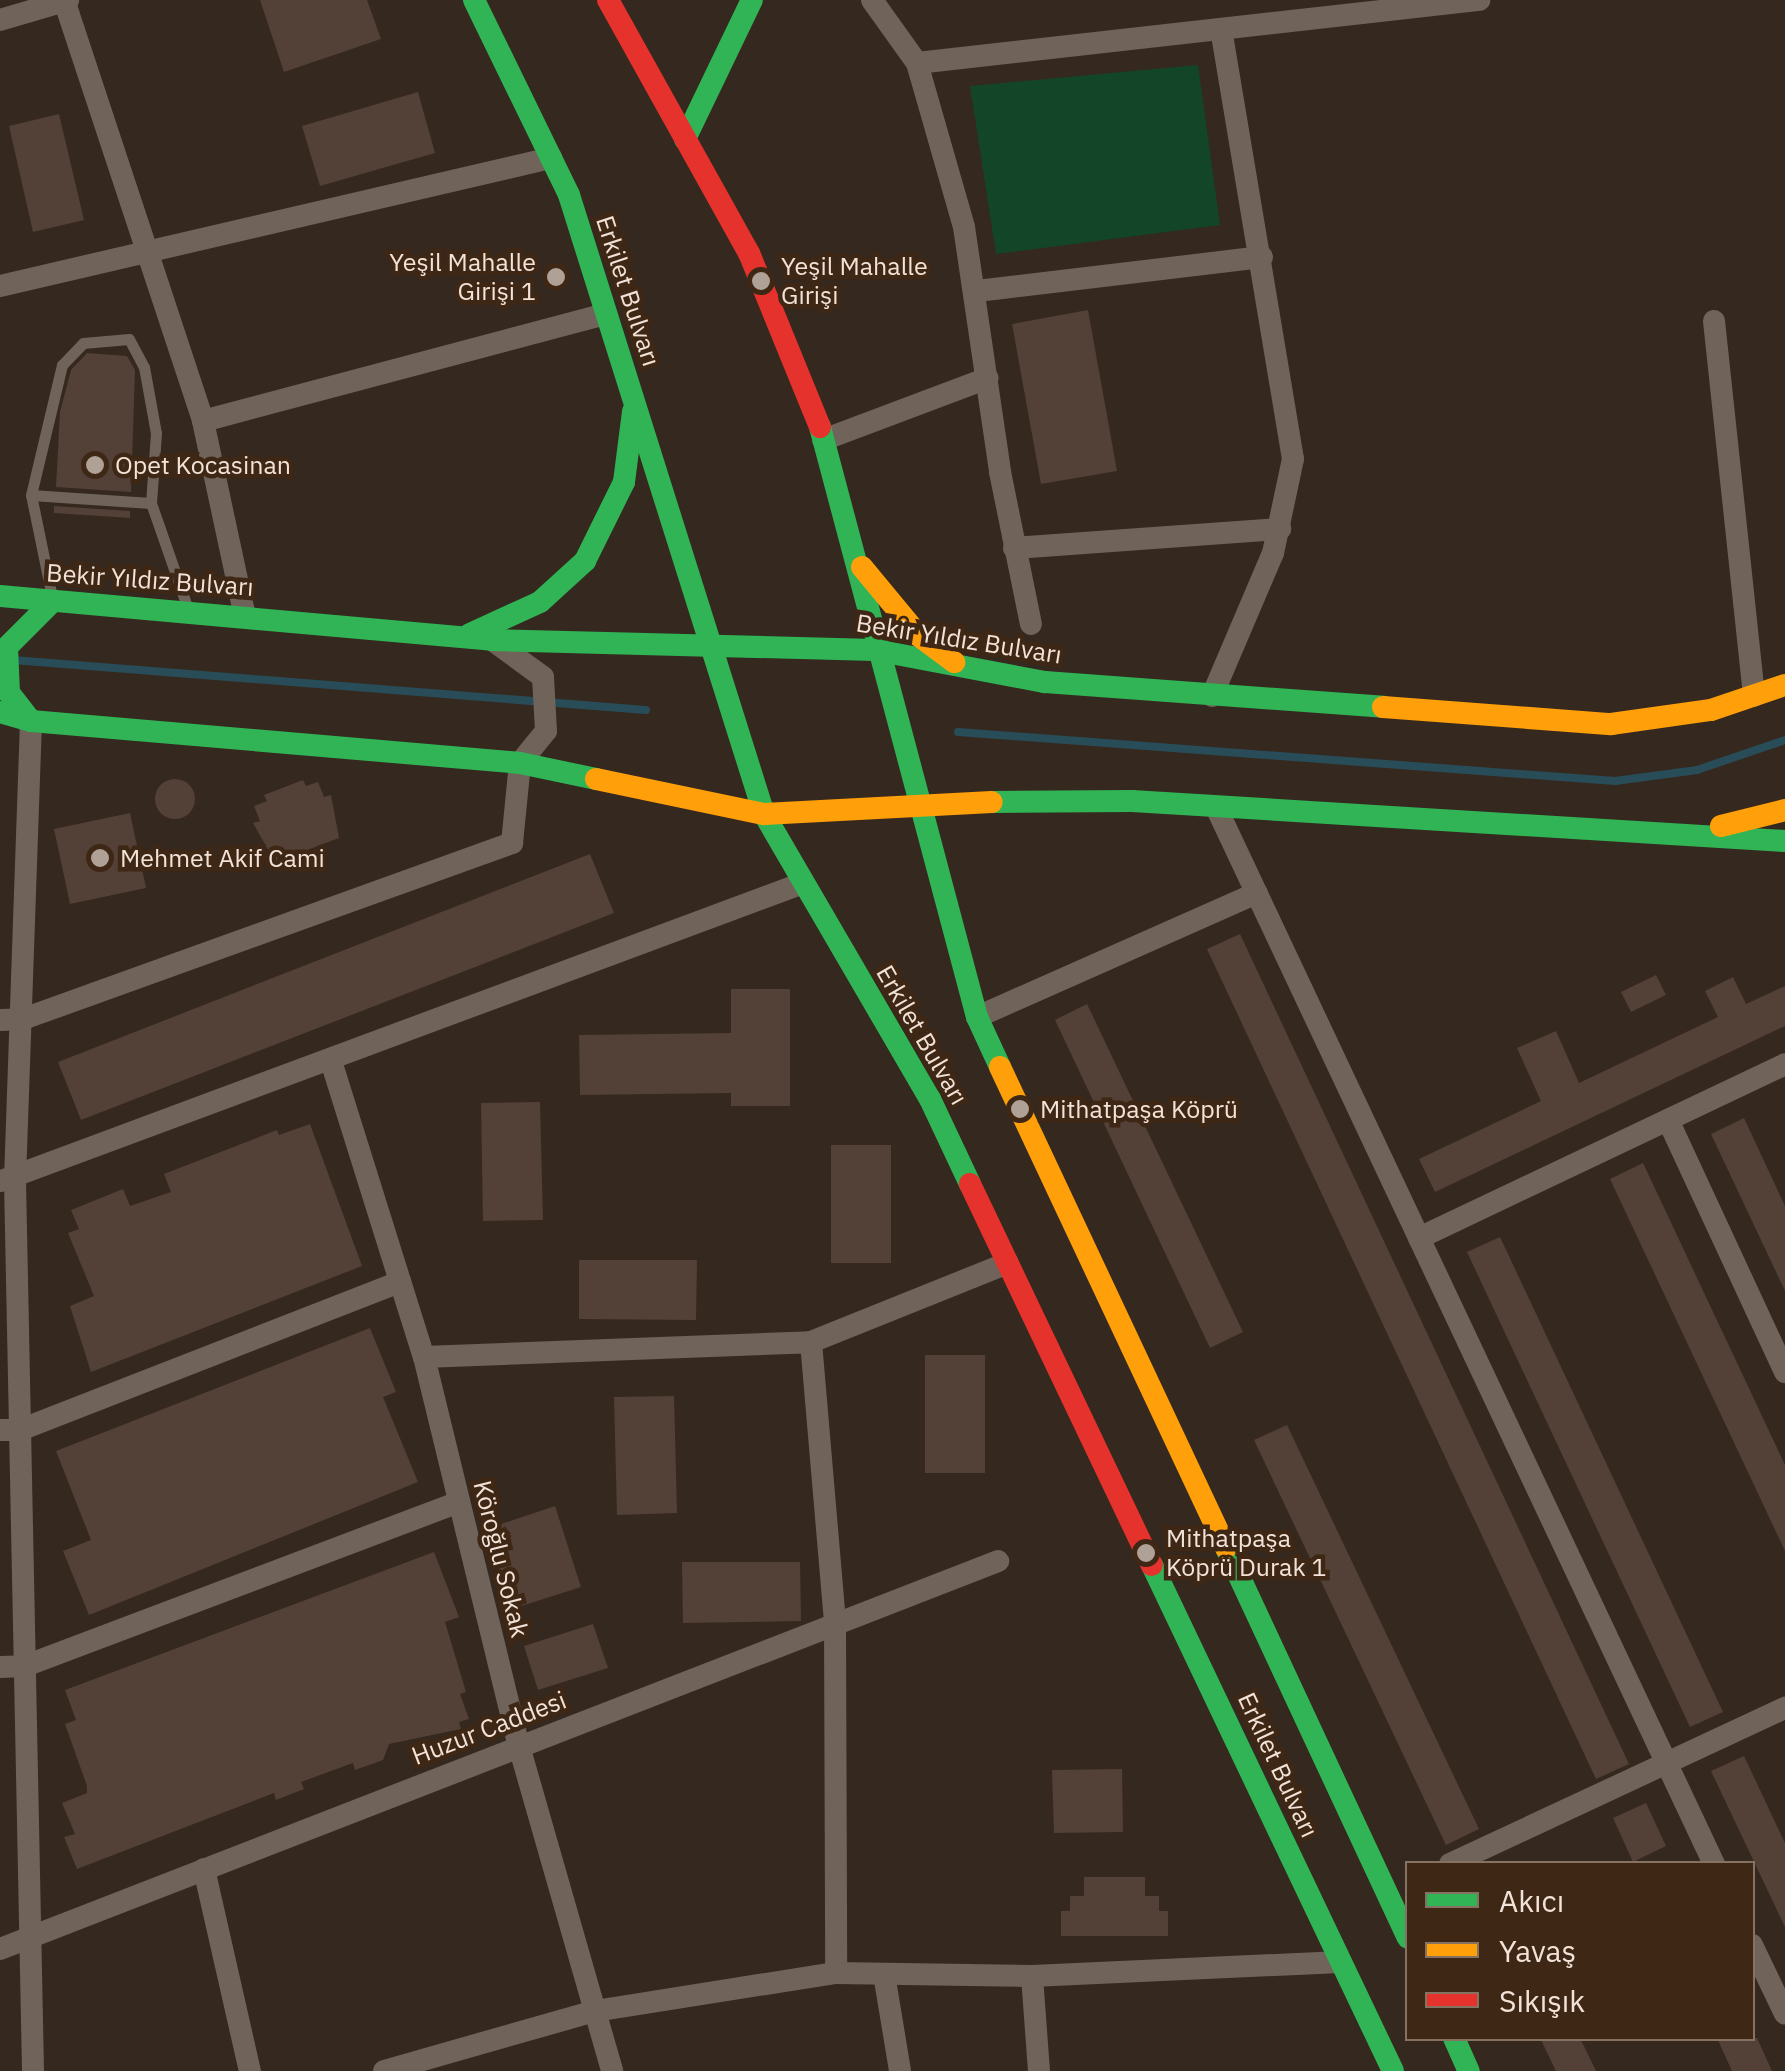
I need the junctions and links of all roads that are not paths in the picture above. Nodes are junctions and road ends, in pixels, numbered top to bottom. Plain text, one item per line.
1 (66, 0) edge
2 (474, 0) edge
3 (608, 0) edge
4 (752, 0) edge
5 (872, 0) edge
6 (1479, 0) edge
7 (0, 20) edge
8 (1221, 31) junction
9 (916, 63) junction
10 (686, 139) junction
11 (551, 158) junction
12 (148, 254) junction
13 (1262, 257) junction
14 (0, 286) edge
15 (977, 291) junction
16 (606, 314) junction
17 (1714, 321) dead end
18 (988, 378) junction
19 (633, 396) junction
20 (202, 421) junction
21 (823, 440) junction
22 (32, 495) junction
23 (151, 503) junction
24 (1280, 530) junction
25 (850, 548) junction
26 (1014, 548) junction
27 (0, 596) edge
28 (53, 601) junction
29 (188, 609) junction
30 (244, 614) junction
31 (1031, 624) dead end
32 (466, 636) junction
33 (492, 640) junction
34 (707, 648) junction
35 (876, 650) junction
36 (959, 666) junction
37 (1785, 685) edge
38 (1212, 696) junction
39 (1754, 696) junction
40 (4, 702) edge
41 (32, 720) junction
42 (520, 763) junction
43 (918, 804) junction
44 (1216, 806) junction
45 (1785, 810) edge
46 (764, 814) junction
47 (1660, 833) junction
48 (1785, 841) edge
49 (803, 883) junction
50 (1257, 892) junction
51 (977, 1016) junction
52 (12, 1019) edge
53 (331, 1061) junction
54 (1785, 1064) edge
55 (1668, 1120) junction
56 (8, 1181) edge
57 (1419, 1238) junction
58 (1008, 1262) junction
59 (400, 1282) junction
60 (811, 1342) junction
61 (424, 1357) junction
62 (1785, 1372) edge
63 (10, 1430) edge
64 (459, 1502) junction
65 (998, 1561) dead end
66 (835, 1624) junction
67 (25, 1666) junction
68 (0, 1667) edge
69 (1785, 1708) edge
70 (519, 1746) junction
71 (1667, 1763) junction
72 (1456, 1861) edge
73 (1713, 1861) edge
74 (204, 1869) junction
75 (1397, 1888) edge
76 (1405, 1924) edge
77 (30, 1937) junction
78 (0, 1949) edge
79 (1755, 1951) edge
80 (1341, 1962) junction
81 (836, 1974) junction
82 (884, 1974) junction
83 (1032, 1976) junction
84 (595, 2011) junction
85 (1785, 2014) edge
86 (1455, 2041) edge
87 (33, 2071) edge
88 (250, 2071) edge
89 (384, 2071) edge
90 (612, 2071) edge
91 (900, 2071) edge
92 (1039, 2071) edge
93 (1393, 2071) edge
94 (1469, 2071) edge

1 - 7 street
1 - 12 street
2 - 11 main road, Erkilet Bulvarı
3 - 10 main road, Erkilet Bulvarı
4 - 10 main road
5 - 9 street
6 - 8 street
8 - 9 street
8 - 13 street
9 - 15 street
10 - 21 main road, Erkilet Bulvarı
11 - 12 street
11 - 16 main road, Erkilet Bulvarı
12 - 14 street
12 - 20 street
13 - 15 street
13 - 24 street
15 - 18 street
16 - 19 main road, Erkilet Bulvarı
16 - 20 street
17 - 39 street
18 - 21 street
18 - 26 street
19 - 32 main road
19 - 34 main road, Erkilet Bulvarı
20 - 30 street
21 - 25 main road, Erkilet Bulvarı
22 - 23 lane
22 - 23 lane
22 - 28 lane
23 - 29 lane
24 - 26 street
24 - 38 street
25 - 35 main road, Erkilet Bulvarı
25 - 36 main road
26 - 31 street
27 - 28 main road, Bekir Yıldız Bulvarı
28 - 29 main road, Bekir Yıldız Bulvarı
28 - 40 main road
29 - 30 main road, Bekir Yıldız Bulvarı
30 - 32 main road, Bekir Yıldız Bulvarı
32 - 33 main road, Bekir Yıldız Bulvarı
33 - 34 main road, Bekir Yıldız Bulvarı
33 - 42 street
34 - 35 main road, Bekir Yıldız Bulvarı
34 - 46 main road, Erkilet Bulvarı
35 - 36 main road, Bekir Yıldız Bulvarı
35 - 43 main road, Erkilet Bulvarı
36 - 38 main road, Bekir Yıldız Bulvarı
37 - 39 main road, Bekir Yıldız Bulvarı
38 - 39 main road, Bekir Yıldız Bulvarı
40 - 41 main road
41 - 42 main road
41 - 52 street
42 - 46 main road
42 - 52 street
43 - 44 main road
43 - 46 main road
43 - 51 main road, Erkilet Bulvarı
44 - 47 main road
44 - 50 street
45 - 47 main road
46 - 49 main road, Erkilet Bulvarı
47 - 48 main road
49 - 53 street
49 - 58 main road, Erkilet Bulvarı
50 - 51 street
50 - 57 street
51 - 75 main road, Erkilet Bulvarı
52 - 56 street
53 - 56 street
53 - 59 street, Köroğlu Sokak
54 - 55 street
55 - 57 street
55 - 62 street
56 - 63 street
57 - 71 street
58 - 60 street
58 - 80 main road, Erkilet Bulvarı
59 - 61 street, Köroğlu Sokak
59 - 63 street
60 - 61 street
60 - 66 street
61 - 64 street, Köroğlu Sokak
63 - 67 street
64 - 67 street
64 - 70 street, Köroğlu Sokak
65 - 66 street, Huzur Caddesi
66 - 70 street, Huzur Caddesi
66 - 81 street
67 - 68 street
67 - 77 street
69 - 71 street
70 - 74 street, Huzur Caddesi
70 - 84 street, Köroğlu Sokak
71 - 72 street
71 - 73 street
74 - 77 street, Huzur Caddesi
74 - 88 street
75 - 76 main road, Erkilet Bulvarı
77 - 78 street, Huzur Caddesi
77 - 87 street
79 - 85 street
80 - 83 street
80 - 93 main road, Erkilet Bulvarı
81 - 82 street
81 - 84 street
82 - 83 street
82 - 91 street
83 - 92 street
84 - 89 street
84 - 90 street, Köroğlu Sokak
86 - 94 main road

